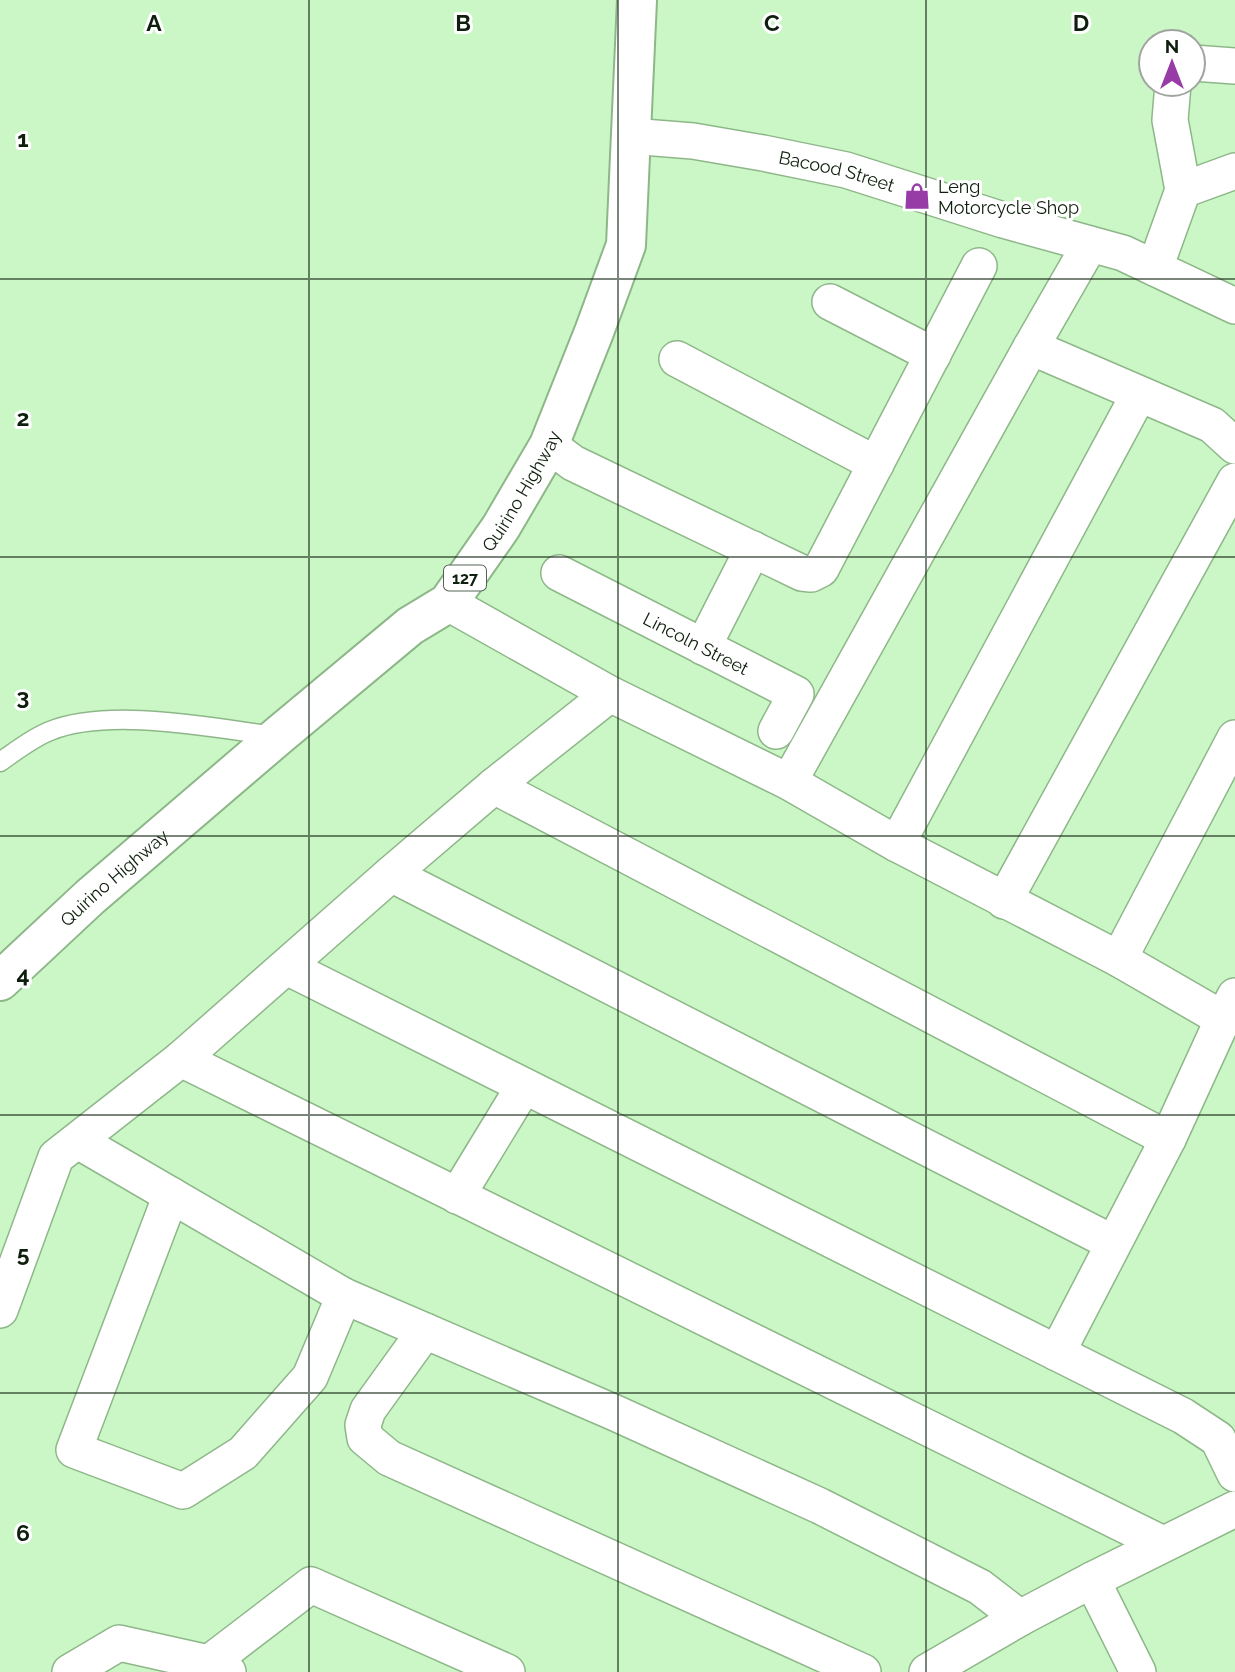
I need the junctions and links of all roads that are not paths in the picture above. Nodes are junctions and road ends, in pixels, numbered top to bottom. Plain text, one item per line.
1 (638, 0) edge
2 (1207, 64) edge
3 (1235, 66) edge
4 (1172, 98) edge
5 (630, 136) junction
6 (1235, 171) edge
7 (1184, 190) junction
8 (1085, 253) dead end
9 (979, 266) dead end
10 (1155, 268) junction
11 (830, 302) dead end
12 (1235, 306) edge
13 (1031, 347) junction
14 (933, 355) junction
15 (677, 359) dead end
16 (1139, 394) junction
17 (549, 445) junction
18 (1235, 446) edge
19 (876, 464) junction
20 (1235, 481) edge
21 (753, 549) junction
22 (559, 573) dead end
23 (448, 603) junction
24 (703, 647) junction
25 (610, 694) junction
26 (776, 732) dead end
27 (278, 736) junction
28 (1235, 738) edge
29 (0, 762) edge
30 (789, 782) junction
31 (494, 786) junction
32 (897, 844) junction
33 (391, 874) junction
34 (1004, 901) junction
35 (1119, 959) junction
36 (287, 967) junction
37 (0, 981) edge
38 (1229, 1007) edge
39 (181, 1059) junction
40 (524, 1086) junction
41 (1168, 1139) junction
42 (78, 1141) junction
43 (171, 1195) junction
44 (457, 1196) junction
45 (1113, 1243) junction
46 (344, 1296) junction
47 (0, 1310) edge
48 (425, 1331) junction
49 (1057, 1353) junction
50 (1235, 1474) edge
51 (1235, 1509) edge
52 (1163, 1544) junction
53 (1092, 1580) junction
54 (1020, 1618) junction
55 (218, 1667) edge
56 (70, 1672) edge
57 (507, 1672) edge
58 (863, 1672) edge
59 (927, 1672) edge
60 (1138, 1672) edge

1 - 5 main road, Quirino Highway / 127
2 - 3 street
4 - 7 street
5 - 10 street, Bacood Street
5 - 17 main road, Quirino Highway / 127
6 - 7 street
7 - 10 street
8 - 13 street
9 - 14 street
10 - 12 street, Bacood Street
11 - 14 street
13 - 16 street
13 - 30 street
14 - 19 street
15 - 19 street
16 - 18 street
16 - 32 street
17 - 21 street
17 - 23 main road, Quirino Highway / 127
19 - 21 street
20 - 34 street
21 - 24 street
22 - 24 street, Lincoln Street
23 - 25 street
23 - 27 main road, Quirino Highway / 127
24 - 26 street, Lincoln Street
25 - 30 street
25 - 31 street
27 - 29 lane
27 - 37 main road, Quirino Highway / 127
28 - 35 street
30 - 32 street
31 - 33 street
31 - 41 street
32 - 34 street
33 - 36 street
33 - 45 street
34 - 35 street
35 - 38 street
36 - 39 street
36 - 40 street
38 - 41 street
39 - 42 street
39 - 44 street
40 - 44 street
40 - 49 street
41 - 45 street
42 - 43 street
42 - 47 street
43 - 46 street
43 - 46 street
44 - 52 street
45 - 49 street
46 - 48 street
48 - 54 street
48 - 58 street
49 - 50 street
51 - 52 street
52 - 53 street
53 - 54 street
53 - 60 street
54 - 59 street
55 - 56 street
55 - 57 street

